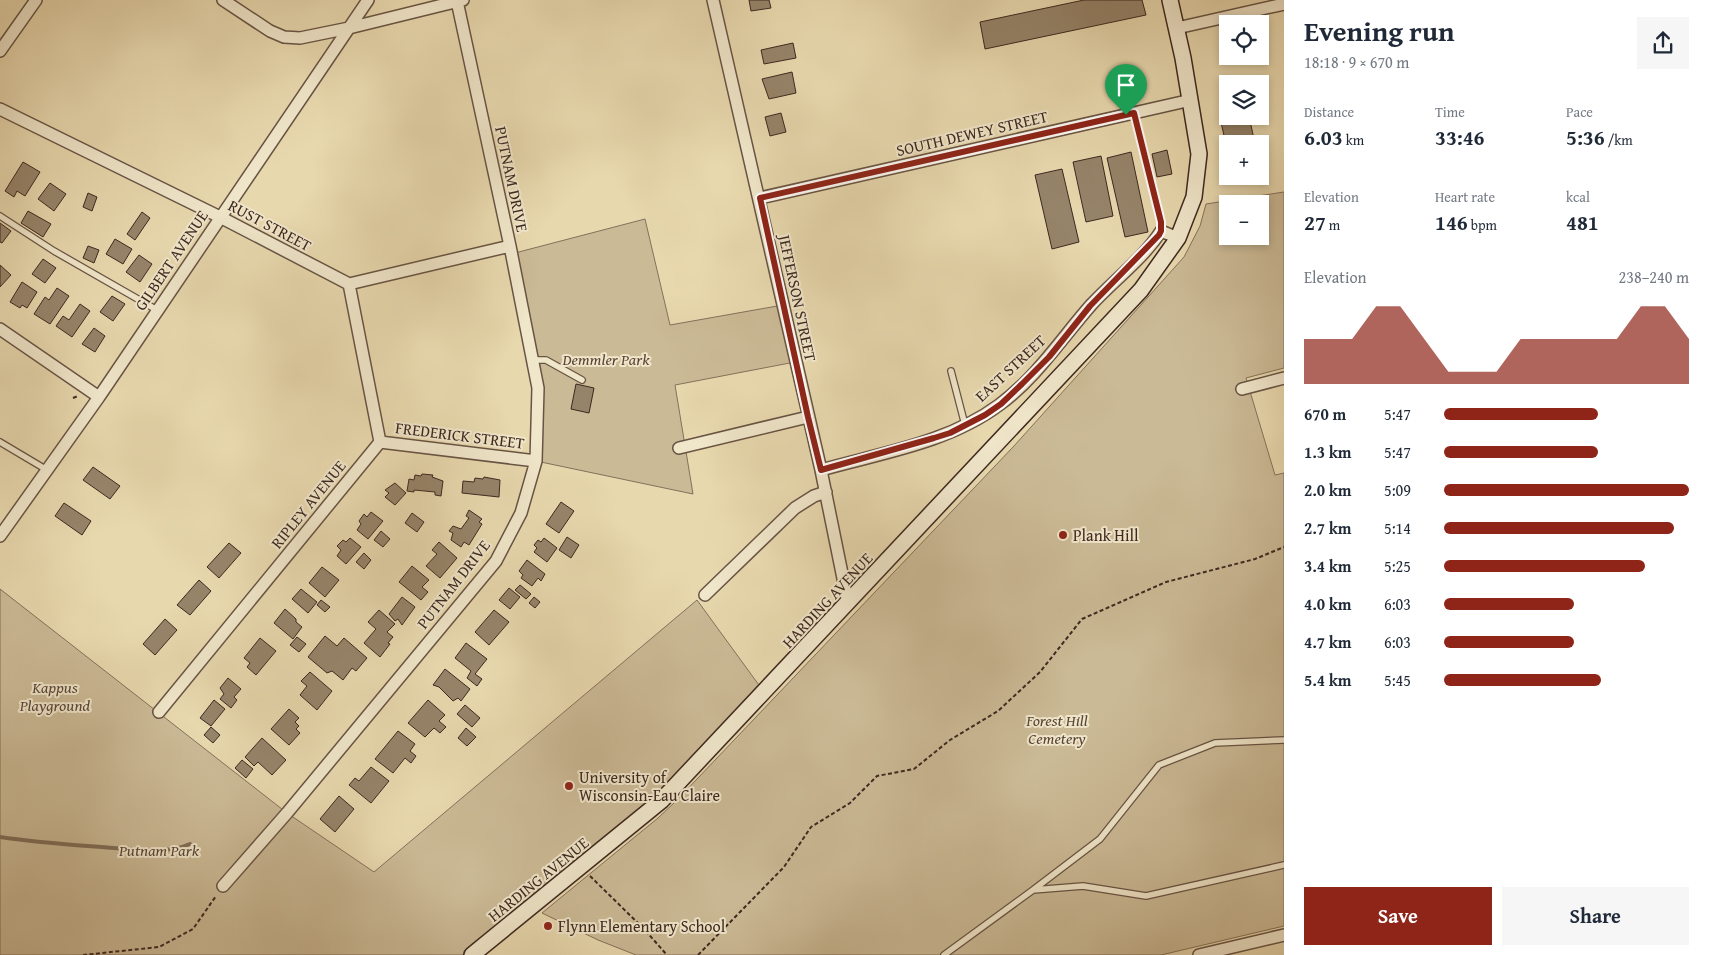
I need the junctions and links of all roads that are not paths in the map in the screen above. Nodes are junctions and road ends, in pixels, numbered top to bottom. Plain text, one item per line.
1 (36, 0) edge
2 (224, 0) edge
3 (368, 0) edge
4 (713, 0) edge
5 (1170, 0) edge
6 (460, 1) edge
7 (1284, 4) edge
8 (349, 28) junction
9 (1177, 28) junction
10 (0, 51) edge
11 (1190, 100) junction
12 (0, 109) edge
13 (1134, 113) junction
14 (760, 198) junction
15 (0, 216) edge
16 (220, 217) junction
17 (1161, 231) junction
18 (1178, 238) junction
19 (510, 246) junction
20 (349, 284) junction
21 (157, 310) junction
22 (0, 329) edge
23 (532, 360) junction
24 (951, 371) dead end
25 (1284, 378) edge
26 (582, 380) dead end
27 (1242, 389) dead end
28 (99, 397) junction
29 (808, 417) junction
30 (965, 425) junction
31 (0, 442) edge
32 (380, 442) junction
33 (679, 448) dead end
34 (536, 461) junction
35 (47, 470) junction
36 (821, 470) junction
37 (826, 492) junction
38 (0, 536) edge
39 (705, 595) dead end
40 (848, 603) junction
41 (159, 712) dead end
42 (1284, 740) edge
43 (1284, 865) edge
44 (223, 886) road end
45 (1033, 890) junction
46 (1284, 935) edge
47 (1240, 950) edge
48 (472, 955) edge
49 (944, 955) edge
50 (1199, 955) edge

1 - 10 street
2 - 8 street
3 - 8 street, GILBERT AVENUE
4 - 14 street, JEFFERSON STREET
5 - 9 main road, HARDING AVENUE
6 - 8 street
6 - 19 street, PUTNAM DRIVE
7 - 9 street
8 - 16 street, GILBERT AVENUE
9 - 11 main road, HARDING AVENUE
11 - 13 street, SOUTH DEWEY STREET
11 - 18 main road, HARDING AVENUE
12 - 16 street, RUST STREET
13 - 14 street, SOUTH DEWEY STREET
13 - 17 lane
14 - 29 street, JEFFERSON STREET
15 - 21 lane
16 - 20 street, RUST STREET
16 - 21 street, GILBERT AVENUE
17 - 18 street
17 - 30 street, EAST STREET
18 - 40 main road, HARDING AVENUE
19 - 20 street
19 - 23 street, PUTNAM DRIVE
20 - 32 street
21 - 28 street, GILBERT AVENUE
22 - 28 street
23 - 26 lane
23 - 34 street, PUTNAM DRIVE
24 - 30 lane
25 - 27 street
28 - 35 street, GILBERT AVENUE
29 - 33 street
29 - 36 street, JEFFERSON STREET
30 - 36 street, EAST STREET
31 - 35 lane
32 - 34 street, FREDERICK STREET
32 - 41 street, RIPLEY AVENUE
34 - 44 street, PUTNAM DRIVE
35 - 38 street, GILBERT AVENUE
36 - 37 street, JEFFERSON STREET
37 - 39 street
37 - 40 street, JEFFERSON STREET
40 - 48 main road, HARDING AVENUE
42 - 45 lane
43 - 45 lane
45 - 49 lane
46 - 47 street
47 - 50 street

